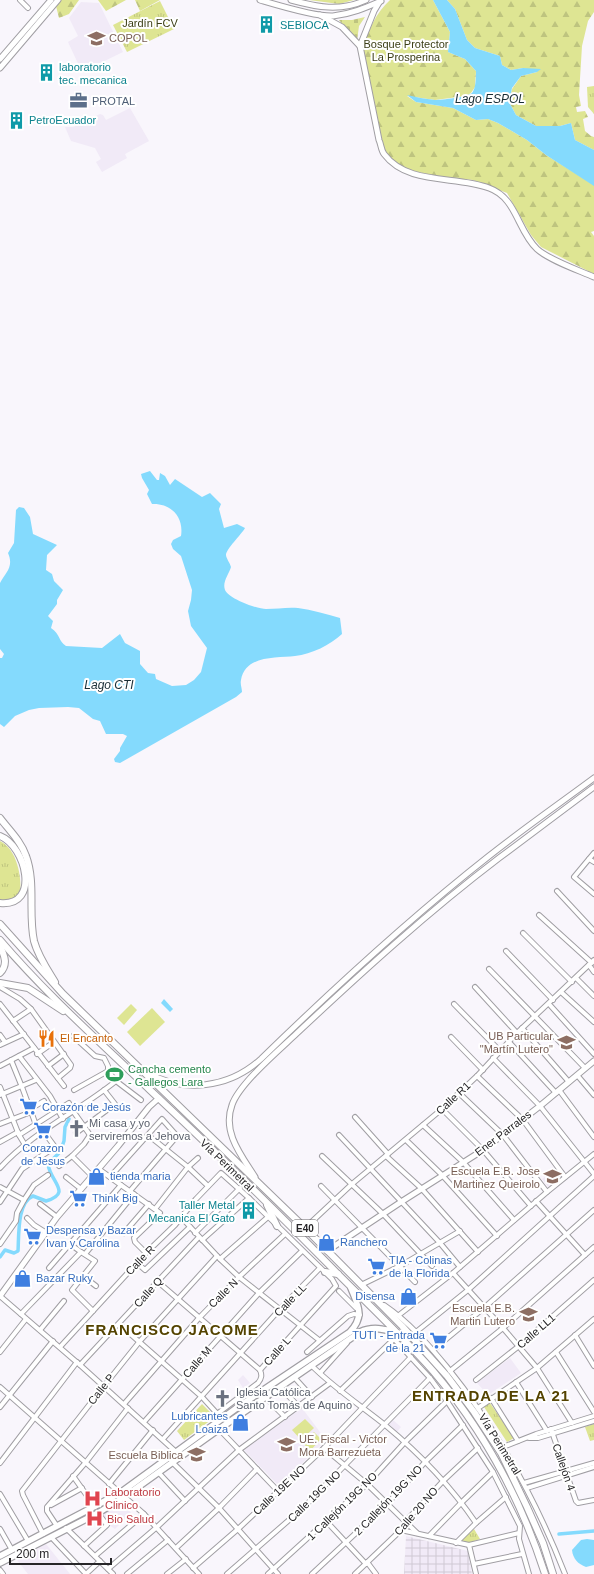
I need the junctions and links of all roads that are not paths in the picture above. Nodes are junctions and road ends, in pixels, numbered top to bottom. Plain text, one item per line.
1 (20, 0) edge
2 (51, 0) edge
3 (58, 0) edge
4 (260, 0) edge
5 (291, 0) edge
6 (366, 0) edge
7 (381, 0) edge
8 (308, 5) junction
9 (28, 8) dead end
10 (306, 12) junction
11 (320, 15) junction
12 (360, 46) junction
13 (0, 59) edge
14 (0, 68) edge
15 (594, 277) edge
16 (594, 778) edge
17 (594, 788) edge
18 (0, 818) edge
19 (0, 836) edge
20 (594, 853) edge
21 (589, 858) junction
22 (594, 862) edge
23 (557, 891) dead end
24 (594, 894) edge
25 (0, 903) edge
26 (539, 915) dead end
27 (0, 924) edge
28 (594, 931) edge
29 (524, 933) dead end
30 (0, 940) edge
31 (0, 946) edge
32 (506, 952) dead end
33 (591, 963) edge
34 (489, 969) dead end
35 (594, 972) edge
36 (0, 974) edge
37 (576, 978) junction
38 (572, 982) junction
39 (0, 983) edge
40 (0, 987) edge
41 (475, 987) dead end
42 (561, 992) junction
43 (62, 994) junction
44 (594, 996) edge
45 (553, 1000) junction
46 (0, 1004) edge
47 (454, 1004) dead end
48 (549, 1004) junction
49 (317, 1005) junction
50 (31, 1009) junction
51 (322, 1010) junction
52 (536, 1016) junction
53 (75, 1018) junction
54 (13, 1021) junction
55 (594, 1022) edge
56 (522, 1028) junction
57 (517, 1033) junction
58 (24, 1034) junction
59 (0, 1035) edge
60 (73, 1036) dead end
61 (451, 1037) dead end
62 (5, 1042) junction
63 (54, 1042) junction
64 (509, 1042) junction
65 (0, 1045) edge
66 (34, 1048) junction
67 (500, 1051) junction
68 (38, 1054) junction
69 (64, 1054) junction
70 (594, 1054) edge
71 (18, 1056) junction
72 (494, 1058) junction
73 (11, 1060) junction
74 (594, 1060) edge
75 (0, 1066) edge
76 (48, 1066) junction
77 (137, 1066) junction
78 (585, 1068) junction
79 (483, 1070) junction
80 (108, 1071) junction
81 (577, 1075) junction
82 (477, 1076) junction
83 (58, 1078) junction
84 (36, 1080) junction
85 (116, 1081) junction
86 (569, 1082) junction
87 (64, 1086) dead end
88 (0, 1087) edge
89 (22, 1087) junction
90 (74, 1090) dead end
91 (104, 1090) junction
92 (557, 1091) junction
93 (459, 1093) junction
94 (1, 1095) edge
95 (594, 1095) edge
96 (159, 1098) junction
97 (141, 1100) dead end
98 (44, 1101) dead end
99 (69, 1103) dead end
100 (540, 1106) junction
101 (442, 1109) junction
102 (31, 1110) junction
103 (58, 1110) junction
104 (73, 1111) junction
105 (355, 1117) dead end
106 (13, 1119) junction
107 (63, 1119) junction
108 (522, 1120) junction
109 (0, 1124) edge
110 (36, 1125) junction
111 (424, 1125) junction
112 (84, 1127) junction
113 (44, 1132) junction
114 (19, 1133) junction
115 (76, 1133) dead end
116 (148, 1135) junction
117 (339, 1135) dead end
118 (503, 1135) junction
119 (594, 1137) edge
120 (406, 1140) junction
121 (0, 1142) edge
122 (25, 1145) junction
123 (118, 1146) junction
124 (165, 1150) junction
125 (483, 1150) junction
126 (594, 1154) edge
127 (387, 1155) junction
128 (72, 1156) junction
129 (322, 1156) dead end
130 (198, 1158) dead end
131 (463, 1162) junction
132 (584, 1162) junction
133 (59, 1166) dead end
134 (188, 1167) junction
135 (0, 1168) edge
136 (370, 1168) junction
137 (100, 1170) junction
138 (48, 1175) dead end
139 (442, 1175) junction
140 (66, 1176) dead end
141 (92, 1176) junction
142 (110, 1177) junction
143 (565, 1177) junction
144 (593, 1178) edge
145 (258, 1183) junction
146 (352, 1184) junction
147 (121, 1185) junction
148 (208, 1186) junction
149 (321, 1186) dead end
150 (0, 1187) edge
151 (240, 1188) junction
152 (422, 1188) junction
153 (81, 1189) junction
154 (7, 1191) junction
155 (132, 1192) junction
156 (546, 1192) junction
157 (249, 1198) junction
158 (335, 1199) junction
159 (24, 1200) junction
160 (536, 1201) junction
161 (0, 1202) edge
162 (265, 1202) junction
163 (401, 1202) junction
164 (40, 1204) dead end
165 (149, 1204) junction
166 (70, 1205) junction
167 (531, 1206) junction
168 (155, 1209) junction
169 (594, 1210) edge
170 (383, 1214) junction
171 (268, 1216) junction
172 (550, 1216) junction
173 (56, 1217) junction
174 (181, 1217) junction
175 (27, 1218) dead end
176 (514, 1220) junction
177 (277, 1226) junction
178 (190, 1227) junction
179 (305, 1228) junction
180 (361, 1228) junction
181 (460, 1231) junction
182 (45, 1232) junction
183 (124, 1233) dead end
184 (195, 1233) junction
185 (285, 1234) junction
186 (567, 1234) junction
187 (497, 1236) junction
188 (200, 1238) junction
189 (2, 1239) edge
190 (440, 1243) junction
191 (0, 1244) edge
192 (70, 1244) junction
193 (594, 1247) edge
194 (302, 1251) junction
195 (327, 1251) junction
196 (478, 1252) junction
197 (83, 1253) junction
198 (146, 1253) junction
199 (421, 1254) junction
200 (585, 1255) junction
201 (218, 1258) junction
202 (137, 1263) junction
203 (23, 1265) junction
204 (400, 1266) junction
205 (432, 1266) dead end
206 (460, 1267) junction
207 (49, 1268) dead end
208 (322, 1270) junction
209 (453, 1273) junction
210 (339, 1275) junction
211 (83, 1276) junction
212 (239, 1277) junction
213 (594, 1280) edge
214 (157, 1281) junction
215 (333, 1281) junction
216 (416, 1282) dead end
217 (361, 1285) junction
218 (96, 1286) dead end
219 (350, 1286) junction
220 (468, 1290) junction
221 (339, 1291) dead end
222 (259, 1293) junction
223 (0, 1296) edge
224 (375, 1299) junction
225 (178, 1300) junction
226 (64, 1302) dead end
227 (485, 1307) junction
228 (280, 1309) junction
229 (93, 1311) junction
230 (359, 1312) junction
231 (22, 1314) junction
232 (399, 1315) junction
233 (198, 1318) junction
234 (26, 1319) junction
235 (594, 1319) edge
236 (386, 1321) junction
237 (119, 1324) junction
238 (300, 1325) junction
239 (503, 1328) junction
240 (40, 1330) junction
241 (388, 1330) junction
242 (416, 1332) junction
243 (575, 1335) junction
244 (353, 1336) junction
245 (396, 1336) junction
246 (220, 1337) junction
247 (319, 1340) junction
248 (53, 1341) junction
249 (140, 1341) junction
250 (519, 1346) junction
251 (60, 1347) junction
252 (433, 1350) junction
253 (0, 1352) edge
254 (307, 1352) dead end
255 (556, 1352) junction
256 (240, 1354) junction
257 (411, 1358) junction
258 (162, 1361) junction
259 (79, 1364) junction
260 (311, 1365) junction
261 (594, 1366) edge
262 (537, 1368) junction
263 (260, 1370) junction
264 (450, 1371) junction
265 (320, 1373) junction
266 (294, 1377) junction
267 (430, 1378) junction
268 (182, 1379) junction
269 (476, 1380) dead end
270 (516, 1382) junction
271 (330, 1383) junction
272 (104, 1386) junction
273 (0, 1387) edge
274 (280, 1387) junction
275 (340, 1391) junction
276 (10, 1396) junction
277 (312, 1396) junction
278 (202, 1397) junction
279 (265, 1397) junction
280 (491, 1398) junction
281 (447, 1401) junction
282 (124, 1404) junction
283 (0, 1407) edge
284 (238, 1407) junction
285 (299, 1407) junction
286 (128, 1408) junction
287 (363, 1408) junction
288 (478, 1408) junction
289 (243, 1412) junction
290 (594, 1412) edge
291 (217, 1414) junction
292 (594, 1416) edge
293 (35, 1417) junction
294 (285, 1417) junction
295 (222, 1419) junction
296 (594, 1421) edge
297 (144, 1422) junction
298 (572, 1423) junction
299 (384, 1424) junction
300 (463, 1425) junction
301 (219, 1429) junction
302 (153, 1430) junction
303 (550, 1431) junction
304 (163, 1439) junction
305 (61, 1441) junction
306 (518, 1441) junction
307 (405, 1442) junction
308 (503, 1447) junction
309 (324, 1448) junction
310 (478, 1448) junction
311 (239, 1450) junction
312 (176, 1452) junction
313 (426, 1461) junction
314 (86, 1462) junction
315 (173, 1462) junction
316 (0, 1463) edge
317 (594, 1463) edge
318 (345, 1466) junction
319 (594, 1467) edge
320 (257, 1469) junction
321 (493, 1472) junction
322 (159, 1473) junction
323 (565, 1473) junction
324 (73, 1476) junction
325 (444, 1480) junction
326 (524, 1483) junction
327 (109, 1484) junction
328 (367, 1484) junction
329 (82, 1488) junction
330 (199, 1488) junction
331 (527, 1488) junction
332 (278, 1491) junction
333 (0, 1494) edge
334 (122, 1495) junction
335 (506, 1497) junction
336 (593, 1500) edge
337 (185, 1501) junction
338 (462, 1502) junction
339 (388, 1504) junction
340 (594, 1505) edge
341 (47, 1507) junction
342 (95, 1507) junction
343 (219, 1508) junction
344 (98, 1513) junction
345 (144, 1514) junction
346 (327, 1522) junction
347 (406, 1522) junction
348 (476, 1523) junction
349 (57, 1526) junction
350 (157, 1527) junction
351 (66, 1528) junction
352 (0, 1529) edge
353 (238, 1529) junction
354 (401, 1530) junction
355 (417, 1533) junction
356 (519, 1533) junction
357 (43, 1534) junction
358 (429, 1536) junction
359 (51, 1537) junction
360 (168, 1540) junction
361 (28, 1541) junction
362 (346, 1543) junction
363 (456, 1543) junction
364 (469, 1545) junction
365 (84, 1546) junction
366 (176, 1548) junction
367 (256, 1548) junction
368 (12, 1550) junction
369 (522, 1554) junction
370 (0, 1556) edge
371 (95, 1556) junction
372 (186, 1559) junction
373 (100, 1561) junction
374 (0, 1563) edge
375 (366, 1563) junction
376 (474, 1564) junction
377 (193, 1568) junction
378 (108, 1569) junction
379 (273, 1569) junction
380 (0, 1570) edge
381 (3, 1574) edge
382 (86, 1574) edge
383 (113, 1574) edge
384 (127, 1574) edge
385 (167, 1574) edge
386 (199, 1574) edge
387 (227, 1574) edge
388 (268, 1574) edge
389 (278, 1574) edge
390 (312, 1574) edge
391 (355, 1574) edge
392 (376, 1574) edge
393 (476, 1574) edge
394 (529, 1574) edge
395 (545, 1574) edge
396 (553, 1574) edge
397 (565, 1574) edge

1 - 9 street
2 - 13 street
3 - 14 street
4 - 10 street
5 - 8 street
6 - 8 street
7 - 11 street
7 - 12 street
8 - 10 street
10 - 11 street
11 - 12 street
12 - 15 street
16 - 49 street
17 - 51 street
18 - 43 highway
19 - 25 highway
20 - 21 street
21 - 22 street
21 - 24 street
23 - 28 street
26 - 33 street
27 - 43 highway, Vía Perimetral / E40
29 - 38 street
30 - 53 highway, Vía Perimetral / E40
31 - 36 highway
32 - 45 street
33 - 35 street
33 - 37 street, Calle R1
34 - 52 street
37 - 38 street, Calle R1
37 - 44 street
38 - 42 street, Calle R1
39 - 53 highway
40 - 50 street
41 - 57 street
42 - 45 street, Calle R1
42 - 55 street
43 - 77 highway, Vía Perimetral / E40
45 - 48 street, Calle R1
46 - 54 street
47 - 67 street
48 - 52 street, Calle R1
48 - 70 street
49 - 51 street
49 - 77 street
50 - 54 street
50 - 63 street
51 - 145 street
52 - 56 street, Calle R1
52 - 78 street
53 - 96 highway, Vía Perimetral / E40
54 - 58 street
56 - 57 street, Calle R1
56 - 86 street
57 - 64 street, Calle R1
58 - 62 street
58 - 66 street
59 - 62 street
60 - 80 street
61 - 79 street
62 - 65 street
63 - 68 street
63 - 69 street
64 - 67 street, Calle R1
64 - 92 street
66 - 68 street
66 - 71 street
67 - 72 street, Calle R1
68 - 76 street
69 - 76 street
69 - 83 street
71 - 73 street
71 - 84 street
72 - 79 street, Calle R1
72 - 100 street
73 - 75 street
73 - 89 street
74 - 78 street, Ener Parrales
76 - 83 street
77 - 145 highway, Vía Perimetral / E40
78 - 81 street, Ener Parrales
79 - 82 street, Calle R1
80 - 85 street
80 - 90 street
81 - 86 street, Ener Parrales
81 - 95 street
82 - 93 street, Calle R1
82 - 108 street
83 - 87 street
84 - 89 street
84 - 103 street
85 - 91 street
85 - 97 street
86 - 92 street, Ener Parrales
88 - 94 street
89 - 94 street
89 - 102 street
91 - 104 street
91 - 112 street
92 - 100 street, Ener Parrales
92 - 119 street
93 - 101 street, Calle R1
93 - 118 street
94 - 106 street
96 - 123 street
96 - 162 highway, Vía Perimetral / E40
98 - 102 street
99 - 103 street
100 - 108 street, Ener Parrales
100 - 132 street
101 - 111 street, Calle R1
101 - 125 street
102 - 106 street
102 - 110 street
103 - 107 street
103 - 110 street
104 - 107 street
104 - 112 street
105 - 127 street
106 - 109 street
106 - 114 street
107 - 113 street
108 - 118 street, Ener Parrales
108 - 143 street
110 - 114 street
111 - 120 street, Calle R1
111 - 131 street
112 - 115 street
112 - 128 street
113 - 122 street
113 - 154 street
114 - 121 street
114 - 122 street
116 - 124 street
116 - 124 street
116 - 142 street
117 - 136 street
118 - 125 street, Ener Parrales
118 - 156 street
120 - 127 street, Calle R1
120 - 139 street
122 - 135 street
123 - 137 street
123 - 141 street
124 - 134 street
124 - 155 street
125 - 131 street, Ener Parrales
125 - 167 street
126 - 132 street
127 - 136 street, Calle R1
127 - 152 street
128 - 133 street
128 - 141 street
129 - 146 street
130 - 134 street
131 - 139 street, Ener Parrales
131 - 176 street
132 - 143 street
132 - 144 street
134 - 148 street
134 - 168 street
136 - 146 street, Calle R1
136 - 163 street
137 - 142 street
137 - 166 street
138 - 159 street
139 - 152 street, Ener Parrales
139 - 187 street
140 - 153 street
141 - 153 street
142 - 147 street
143 - 156 street
144 - 172 street
145 - 179 highway, Vía Perimetral / E40
146 - 158 street, Calle R1
146 - 170 street
147 - 155 street
147 - 192 street
148 - 151 street, Calle R
148 - 174 street, Calle R
149 - 158 street
150 - 154 street
151 - 157 street
151 - 184 street
152 - 163 street, Ener Parrales
152 - 181 street
153 - 166 street
154 - 159 street
154 - 161 street
155 - 165 street
155 - 197 street
156 - 160 street
157 - 171 street
157 - 188 street, Calle Q
158 - 179 street, Calle R1
158 - 180 street
159 - 189 street
160 - 167 street
160 - 172 street
162 - 177 highway
162 - 210 highway, Vía Perimetral / E40
163 - 170 street, Ener Parrales
163 - 190 street
164 - 173 street
165 - 168 street
165 - 183 street
166 - 173 street
166 - 203 street
167 - 176 street
168 - 198 street
169 - 186 street
170 - 180 street, Ener Parrales
170 - 199 street
171 - 177 street
171 - 201 street, Calle P
172 - 186 street
172 - 220 street
173 - 182 street
174 - 178 street
174 - 198 street, Calle R
175 - 182 street
176 - 187 street
177 - 185 street
178 - 184 street
178 - 202 street
179 - 195 highway, Vía Perimetral / E40
180 - 195 street, Ener Parrales
180 - 204 street
181 - 190 street
181 - 196 street
182 - 203 street
184 - 188 street
185 - 194 street
185 - 212 street, Calle N
186 - 200 street
186 - 227 street
187 - 196 street
188 - 201 street
188 - 214 street, Calle Q
189 - 191 street
190 - 199 street
190 - 206 street
192 - 197 street
192 - 207 street
193 - 200 street
194 - 208 street
194 - 222 street, Calle M
195 - 217 highway, Vía Perimetral / E40
196 - 206 street
197 - 211 street
197 - 231 street
198 - 202 street, Calle R
199 - 204 street
199 - 205 street
200 - 239 street
201 - 212 street
201 - 225 street, Calle P
202 - 229 street, Calle R
203 - 223 street
204 - 216 street
204 - 217 street
206 - 209 street
208 - 210 highway
208 - 215 street
208 - 228 street, Calle LL
209 - 220 street
209 - 232 street
210 - 215 street, Calle L
210 - 219 highway, Vía Perimetral / E40
211 - 218 street
211 - 229 street
212 - 222 street
212 - 233 street, Calle N
213 - 250 street, Calle LL1
214 - 225 street
214 - 237 street, Calle Q
215 - 238 street, Calle L
217 - 224 highway, Vía Perimetral / E40
219 - 230 main road
219 - 236 highway, Vía Perimetral / E40
220 - 227 street
220 - 242 street
221 - 230 street
222 - 228 street
222 - 246 street, Calle M
223 - 231 street
224 - 232 street, Vía Perimetral
224 - 396 highway, Vía Perimetral / E40
225 - 233 street
225 - 249 street, Calle P
226 - 240 street
227 - 239 street
227 - 252 street
228 - 238 street
228 - 256 street, Calle LL
229 - 251 street, Calle R
230 - 247 street
230 - 284 main road
231 - 234 street
232 - 242 street, Vía Perimetral
233 - 246 street
233 - 258 street, Calle N
234 - 240 street
234 - 253 street
235 - 243 street
236 - 241 street
236 - 245 highway, Vía Perimetral / E40
237 - 249 street
237 - 259 street, Calle Q
238 - 247 street
238 - 263 street, Calle L
239 - 250 street
239 - 264 street
240 - 248 street
241 - 244 main road
241 - 245 main road
242 - 252 street, Vía Perimetral
243 - 255 street
243 - 261 street
244 - 260 main road
244 - 265 street
245 - 257 street, Vía Perimetral
245 - 275 street
245 - 395 highway, Vía Perimetral / E40
246 - 256 street
246 - 268 street, Calle M
247 - 254 street
248 - 251 street
248 - 276 street
249 - 258 street
249 - 272 street, Calle P
250 - 262 street
250 - 269 street, Calle LL1
251 - 259 street
252 - 264 street, Vía Perimetral
255 - 262 street
255 - 290 street
256 - 263 street
256 - 278 street, Calle LL
257 - 267 street, Vía Perimetral
257 - 287 street, Calle 19E NO
258 - 268 street
258 - 282 street, Calle N
259 - 272 street
259 - 293 street, Calle Q
260 - 265 street
260 - 266 main road
262 - 270 street
262 - 298 street
263 - 291 street, Calle L
264 - 288 street, Vía Perimetral
265 - 271 street
266 - 274 main road
266 - 277 street
267 - 281 street, Vía Perimetral
267 - 299 street, Calle 19G NO
268 - 278 street
268 - 297 street, Calle M
270 - 280 street
270 - 303 street, Callejón 4
271 - 275 street
271 - 277 street
272 - 282 street
272 - 305 street, Calle P
273 - 276 street
274 - 279 main road
274 - 285 street
275 - 287 street
276 - 283 street
276 - 293 street
277 - 285 street
278 - 291 street
278 - 304 street, Calle LL
279 - 289 main road
279 - 294 street
280 - 288 street
280 - 306 street
281 - 300 street, Vía Perimetral
281 - 307 street, 1 Callejón 19G NO
282 - 286 street
284 - 289 main road
284 - 295 main road
285 - 294 street
286 - 297 street
286 - 314 street
287 - 299 street
287 - 309 street, Calle 19E NO
288 - 308 street, Vía Perimetral
289 - 301 main road
291 - 295 street
292 - 298 street
293 - 305 street
293 - 316 street, Calle Q
294 - 311 street
295 - 312 main road
296 - 303 street
297 - 302 street
298 - 303 street
299 - 307 street
299 - 318 street, Calle 19G NO
300 - 310 street, Vía Perimetral
300 - 313 street, 2 Callejón 19G NO
301 - 311 street
301 - 315 main road
302 - 304 street
302 - 327 street
303 - 306 street
303 - 323 street, Callejón 4
304 - 312 street
305 - 314 street
305 - 357 street, Calle P
306 - 308 street
307 - 313 street
307 - 328 street, 1 Callejón 19G NO
308 - 326 street, Vía Perimetral
309 - 318 street
309 - 332 street, Calle 19E NO
310 - 321 street, Vía Perimetral
310 - 325 street, Calle 20 NO
311 - 320 street
311 - 330 street
312 - 334 main road
313 - 325 street
313 - 339 street, 2 Callejón 19G NO
314 - 324 street
314 - 327 street
315 - 322 main road
315 - 330 street
317 - 323 street
318 - 328 street
318 - 367 street, Calle 19G NO
319 - 323 street
320 - 332 street
320 - 343 street
321 - 335 street, Vía Perimetral
321 - 338 street
322 - 334 main road
322 - 337 street
323 - 326 street
323 - 331 street
323 - 336 street, Callejón 4
324 - 329 street
324 - 341 street
325 - 338 street
325 - 347 street, Calle 20 NO
326 - 331 street, Vía Perimetral
327 - 334 street
328 - 339 street
328 - 346 street, 1 Callejón 19G NO
329 - 341 street
329 - 342 street
330 - 337 street
330 - 343 street
331 - 397 street, Vía Perimetral
332 - 353 street, Calle 19E NO
333 - 361 street
334 - 342 main road
334 - 344 main road
334 - 345 street
335 - 348 street
335 - 356 street, Vía Perimetral
336 - 340 street
337 - 350 street
338 - 348 street
338 - 358 street
339 - 347 street
339 - 362 street, 2 Callejón 19G NO
341 - 349 street
342 - 349 main road
343 - 353 street
343 - 366 street
344 - 351 main road
344 - 365 street
345 - 350 street
345 - 371 street
346 - 362 street
346 - 379 street, 1 Callejón 19G NO
347 - 354 street, Calle 20 NO
347 - 355 street
348 - 363 street
349 - 357 main road
350 - 360 street
350 - 378 street
351 - 359 main road
351 - 365 street
352 - 368 street
353 - 367 street
353 - 377 street, Calle 19E NO
354 - 355 street
354 - 375 street, Calle 20 NO
355 - 358 street
356 - 364 street
356 - 369 street, Vía Perimetral
357 - 361 main road
358 - 363 street
359 - 374 main road
359 - 382 street
360 - 366 street
360 - 384 street
361 - 368 main road
362 - 375 street
362 - 390 street, 2 Callejón 19G NO
363 - 364 street
364 - 376 street
365 - 371 street
366 - 372 street
367 - 379 street
367 - 387 street, Calle 19G NO
368 - 370 main road
369 - 376 street
369 - 394 street, Vía Perimetral
371 - 373 street
372 - 377 street
372 - 385 street
373 - 378 street
373 - 382 street
375 - 391 street, Calle 20 NO
375 - 392 street
376 - 393 street
377 - 386 street
378 - 383 street
379 - 388 street, 1 Callejón 19G NO
379 - 389 street
380 - 381 street

